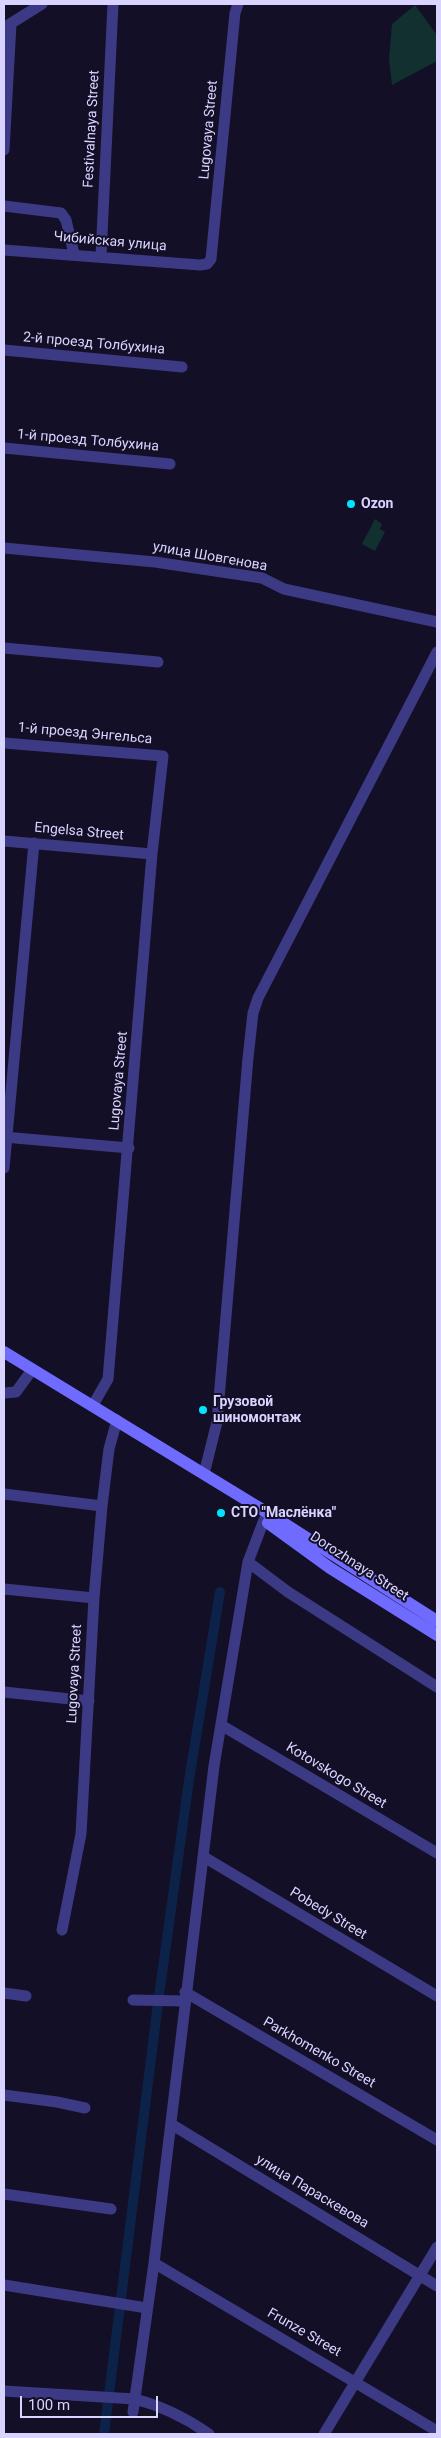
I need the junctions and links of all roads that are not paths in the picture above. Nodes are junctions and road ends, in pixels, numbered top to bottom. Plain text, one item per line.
1 (113, 4) edge
2 (238, 4) edge
3 (36, 5) edge
4 (7, 26) edge
5 (4, 150) edge
6 (4, 206) edge
7 (4, 250) edge
8 (74, 254) junction
9 (101, 256) junction
10 (211, 259) joint
11 (4, 350) edge
12 (182, 367) dead end
13 (4, 448) edge
14 (170, 464) dead end
15 (4, 548) edge
16 (437, 622) edge
17 (4, 648) edge
18 (437, 652) edge
19 (158, 662) dead end
20 (4, 743) edge
21 (163, 756) joint
22 (4, 841) edge
23 (34, 844) junction
24 (152, 854) junction
25 (5, 1138) edge
26 (128, 1148) junction
27 (4, 1168) edge
28 (4, 1352) edge
29 (32, 1370) junction
30 (4, 1393) edge
31 (93, 1405) junction
32 (117, 1420) junction
33 (204, 1474) junction
34 (219, 1484) junction
35 (4, 1494) edge
36 (102, 1506) junction
37 (264, 1520) junction
38 (248, 1562) junction
39 (4, 1589) edge
40 (94, 1598) junction
41 (437, 1621) edge
42 (437, 1635) edge
43 (437, 1687) edge
44 (4, 1692) edge
45 (89, 1701) junction
46 (220, 1725) junction
47 (437, 1853) edge
48 (204, 1857) junction
49 (62, 1930) dead end
50 (4, 1993) edge
51 (26, 1996) dead end
52 (437, 1996) edge
53 (185, 1997) junction
54 (133, 2000) dead end
55 (4, 2096) edge
56 (85, 2108) dead end
57 (170, 2124) junction
58 (437, 2140) edge
59 (4, 2194) edge
60 (112, 2209) dead end
61 (437, 2247) edge
62 (154, 2263) junction
63 (420, 2276) junction
64 (4, 2285) edge
65 (437, 2286) edge
66 (147, 2308) junction
67 (356, 2381) junction
68 (4, 2391) edge
69 (135, 2399) junction
70 (133, 2412) dead end
71 (437, 2431) edge
72 (209, 2434) edge
73 (324, 2434) edge

1 - 9 street, Festivalnaya Street
2 - 10 street, Lugovaya Street
3 - 4 street
4 - 5 street
6 - 8 street
7 - 8 street, Чибийская улица
8 - 9 street, Чибийская улица
9 - 10 street, Чибийская улица
11 - 12 street, 2-й проезд Толбухина
13 - 14 street, 1-й проезд Толбухина
15 - 16 street, улица Шовгенова
17 - 19 street
18 - 33 street
20 - 21 street, 1-й проезд Энгельса
21 - 24 street, Lugovaya Street
22 - 23 street, Engelsa Street
23 - 24 street, Engelsa Street
23 - 25 street
24 - 26 street, Lugovaya Street
25 - 26 street
25 - 27 street
26 - 31 street, Lugovaya Street
28 - 29 main road, Dorozhnaya Street
29 - 30 street
29 - 31 main road, Dorozhnaya Street
31 - 32 main road, Dorozhnaya Street
32 - 33 main road, Dorozhnaya Street
32 - 36 street, Lugovaya Street
33 - 34 main road, Dorozhnaya Street
34 - 37 main road, Dorozhnaya Street
34 - 41 main road, Dorozhnaya Street
35 - 36 street
36 - 40 street, Lugovaya Street
37 - 38 street
37 - 42 main road, Dorozhnaya Street
38 - 43 street
38 - 46 street
39 - 40 street
40 - 45 street, Lugovaya Street
44 - 45 street
45 - 49 street, Lugovaya Street
46 - 47 street, Kotovskogo Street
46 - 48 street
48 - 52 street, Pobedy Street
48 - 53 street
50 - 51 street
53 - 54 street, Parkhomenko Street
53 - 57 street
53 - 58 street, Parkhomenko Street
55 - 56 street
57 - 62 street
57 - 63 street, улица Параскевова
59 - 60 street
61 - 63 street
62 - 66 street
62 - 67 street, Frunze Street
63 - 65 street, улица Параскевова
63 - 67 street
64 - 66 street
66 - 69 street
67 - 71 street, Frunze Street
67 - 73 street
68 - 69 street
69 - 70 street
69 - 72 street

